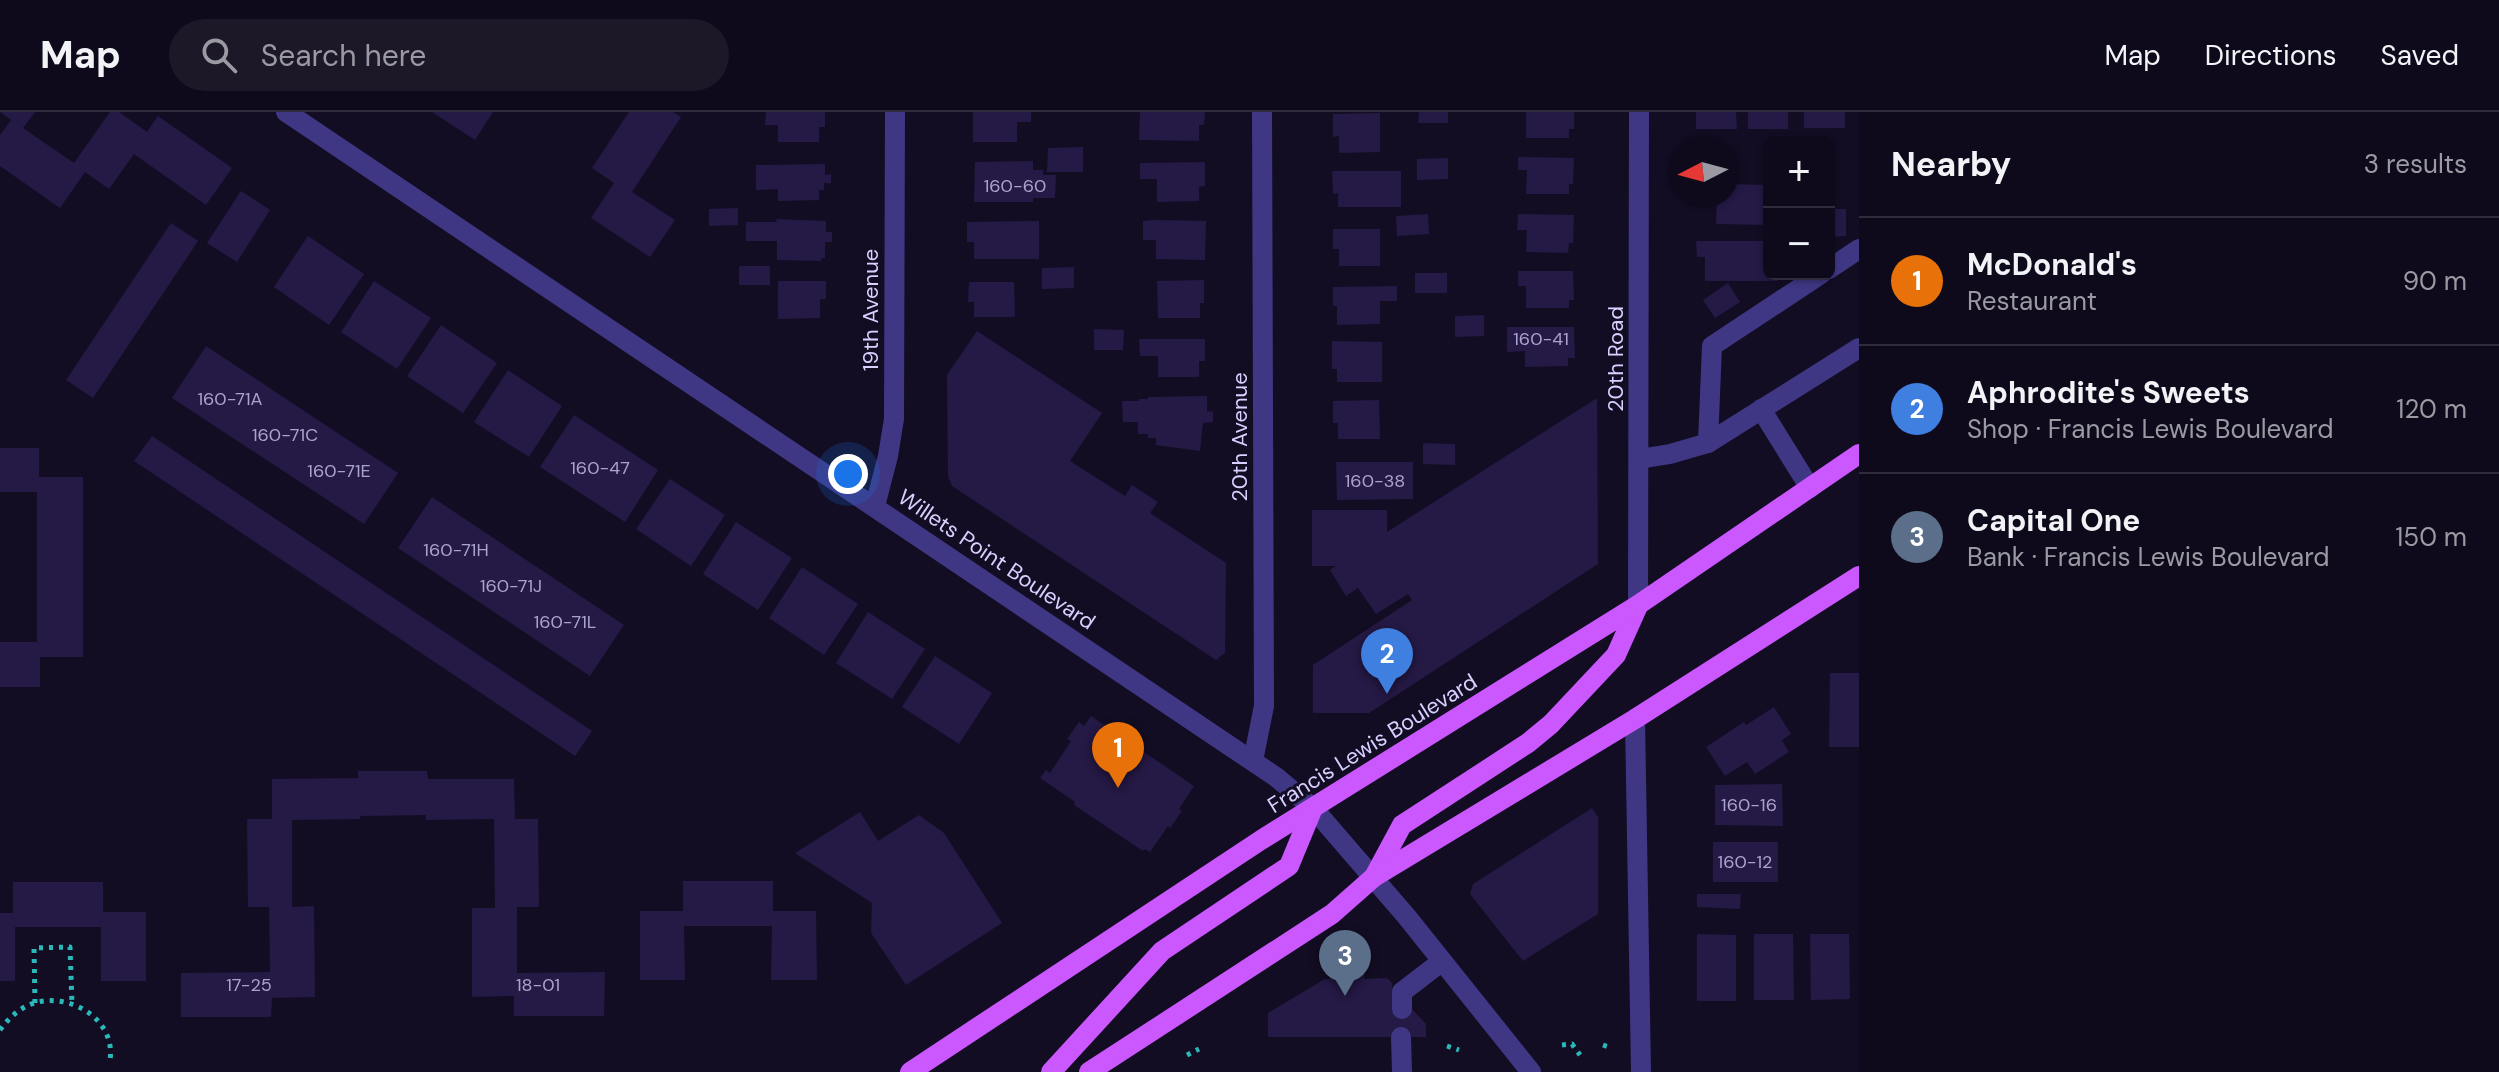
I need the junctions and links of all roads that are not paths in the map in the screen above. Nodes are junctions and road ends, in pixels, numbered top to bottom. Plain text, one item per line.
1 (286, 112) edge
2 (895, 112) edge
3 (1262, 112) edge
4 (1639, 112) edge
5 (1859, 249) edge
6 (1835, 265) edge
7 (1812, 280) edge
8 (1859, 348) edge
9 (1761, 409) junction
10 (1708, 443) junction
11 (1859, 454) edge
12 (1639, 459) junction
13 (1810, 488) junction
14 (875, 506) junction
15 (1859, 576) edge
16 (1638, 605) junction
17 (1635, 719) junction
18 (1253, 761) junction
19 (1313, 808) junction
20 (1374, 877) junction
21 (1441, 962) junction
22 (1402, 1009) dead end
23 (1401, 1037) dead end
24 (910, 1072) edge
25 (1051, 1072) edge
26 (1089, 1072) edge
27 (1402, 1072) edge
28 (1531, 1072) edge
29 (1641, 1072) edge

1 - 14 street, Willets Point Boulevard
2 - 14 street, 19th Avenue
3 - 18 street, 20th Avenue
4 - 12 street, 20th Road
5 - 6 street
7 - 10 street
8 - 9 street
9 - 10 street
9 - 13 street
10 - 12 street
11 - 13 main road, Francis Lewis Boulevard
12 - 16 street, 20th Road
13 - 16 main road, Francis Lewis Boulevard
14 - 18 street, Willets Point Boulevard
15 - 17 main road
16 - 19 main road, Francis Lewis Boulevard
16 - 20 main road
17 - 20 main road
17 - 29 street
18 - 19 street, Willets Point Boulevard
19 - 20 street, Willets Point Boulevard
19 - 24 main road, Francis Lewis Boulevard
19 - 25 main road
20 - 21 street, Willets Point Boulevard
20 - 26 main road
21 - 22 street
21 - 28 street, Willets Point Boulevard
23 - 27 street

